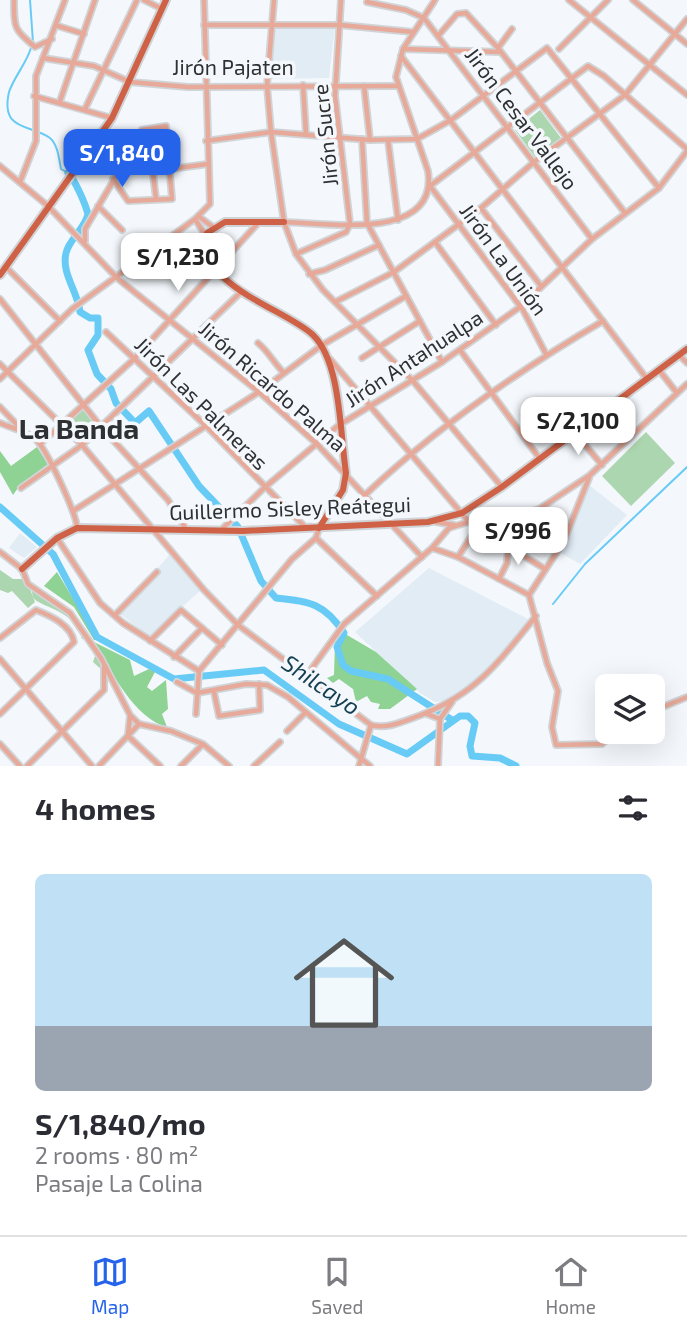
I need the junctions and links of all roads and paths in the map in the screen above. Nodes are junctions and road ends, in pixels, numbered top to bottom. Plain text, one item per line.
1 (14, 0) edge
2 (65, 0) edge
3 (95, 0) edge
4 (138, 0) edge
5 (144, 0) edge
6 (166, 0) edge
7 (204, 0) edge
8 (274, 0) edge
9 (341, 0) edge
10 (435, 0) edge
11 (569, 0) edge
12 (608, 0) edge
13 (633, 0) edge
14 (367, 2) dead end
15 (162, 9) junction
16 (590, 17) junction
17 (424, 18) junction
18 (687, 19) edge
19 (204, 24) junction
20 (340, 24) junction
21 (271, 25) junction
22 (58, 26) junction
23 (512, 29) dead end
24 (413, 32) junction
25 (84, 34) junction
26 (675, 34) junction
27 (438, 36) junction
28 (53, 39) junction
29 (687, 44) edge
30 (403, 49) junction
31 (548, 49) junction
32 (559, 49) junction
33 (499, 50) junction
34 (451, 52) junction
35 (401, 55) junction
36 (43, 58) junction
37 (557, 59) junction
38 (72, 62) junction
39 (649, 65) junction
40 (105, 70) junction
41 (515, 72) junction
42 (572, 80) junction
43 (130, 82) junction
44 (335, 84) junction
45 (303, 85) junction
46 (206, 86) junction
47 (267, 86) junction
48 (364, 86) junction
49 (398, 86) junction
50 (483, 95) junction
51 (625, 95) junction
52 (34, 96) junction
53 (687, 96) edge
54 (60, 101) junction
55 (540, 105) junction
56 (85, 109) junction
57 (601, 114) junction
58 (112, 118) junction
59 (451, 120) junction
60 (509, 129) junction
61 (142, 130) dead end
62 (271, 132) junction
63 (306, 134) junction
64 (340, 137) junction
65 (362, 139) junction
66 (417, 139) junction
67 (370, 140) junction
68 (388, 140) junction
69 (566, 140) junction
70 (206, 141) junction
71 (687, 150) edge
72 (168, 152) junction
73 (477, 153) junction
74 (151, 156) junction
75 (534, 162) junction
76 (208, 164) junction
77 (0, 166) edge
78 (170, 169) junction
79 (113, 178) junction
80 (20, 182) junction
81 (430, 186) junction
82 (659, 188) junction
83 (505, 190) junction
84 (156, 200) junction
85 (48, 206) junction
86 (98, 206) junction
87 (481, 208) junction
88 (625, 213) junction
89 (197, 218) junction
90 (398, 220) junction
91 (259, 222) junction
92 (284, 222) junction
93 (367, 223) junction
94 (350, 224) junction
95 (458, 226) junction
96 (213, 227) junction
97 (122, 230) dead end
98 (206, 236) junction
99 (593, 239) junction
100 (82, 241) junction
101 (435, 242) junction
102 (379, 245) junction
103 (296, 254) junction
104 (6, 267) junction
105 (562, 268) junction
106 (218, 270) junction
107 (394, 272) junction
108 (309, 274) junction
109 (0, 275) edge
110 (117, 278) junction
111 (541, 286) junction
112 (241, 292) junction
113 (407, 296) junction
114 (0, 299) edge
115 (337, 301) junction
116 (520, 307) junction
117 (61, 321) junction
118 (169, 321) junction
119 (420, 321) junction
120 (603, 321) junction
121 (357, 324) junction
122 (496, 325) junction
123 (106, 332) dead end
124 (194, 340) junction
125 (258, 343) dead end
126 (35, 345) junction
127 (322, 345) junction
128 (378, 346) junction
129 (687, 349) edge
130 (460, 350) junction
131 (546, 354) junction
132 (679, 355) junction
133 (362, 358) dead end
134 (134, 359) junction
135 (330, 359) junction
136 (442, 362) junction
137 (687, 363) edge
138 (0, 364) edge
139 (659, 370) junction
140 (7, 371) junction
141 (283, 372) junction
142 (154, 376) junction
143 (0, 379) edge
144 (647, 379) junction
145 (413, 381) junction
146 (687, 384) edge
147 (259, 392) junction
148 (491, 393) junction
149 (677, 393) junction
150 (84, 406) junction
151 (0, 407) edge
152 (372, 407) junction
153 (0, 423) edge
154 (60, 424) junction
155 (450, 424) junction
156 (205, 425) junction
157 (339, 425) junction
158 (101, 427) junction
159 (25, 433) junction
160 (575, 433) junction
161 (40, 444) junction
162 (317, 444) junction
163 (82, 446) junction
164 (410, 453) junction
165 (541, 459) junction
166 (602, 465) junction
167 (54, 468) junction
168 (139, 470) junction
169 (346, 473) junction
170 (590, 475) junction
171 (116, 485) junction
172 (22, 488) dead end
173 (264, 488) junction
174 (502, 488) junction
175 (366, 494) junction
176 (73, 511) junction
177 (462, 513) junction
178 (428, 522) junction
179 (469, 522) junction
180 (394, 524) junction
181 (454, 525) junction
182 (305, 527) junction
183 (77, 528) junction
184 (319, 528) junction
185 (186, 529) junction
186 (478, 530) junction
187 (157, 531) junction
188 (219, 531) junction
189 (316, 538) junction
190 (55, 540) junction
191 (508, 547) junction
192 (432, 548) junction
193 (0, 552) edge
194 (422, 557) junction
195 (458, 557) junction
196 (22, 569) junction
197 (545, 569) junction
198 (157, 572) dead end
199 (499, 579) junction
200 (529, 594) junction
201 (377, 596) junction
202 (114, 615) junction
203 (536, 616) junction
204 (238, 625) junction
205 (202, 628) junction
206 (0, 638) edge
207 (150, 641) junction
208 (222, 645) junction
209 (174, 657) junction
210 (0, 659) edge
211 (104, 665) junction
212 (199, 671) junction
213 (307, 675) junction
214 (177, 682) dead end
215 (259, 684) junction
216 (25, 690) junction
217 (197, 691) junction
218 (214, 692) junction
219 (687, 697) edge
220 (453, 701) junction
221 (665, 705) edge
222 (196, 713) dead end
223 (304, 713) junction
224 (0, 714) edge
225 (427, 714) junction
226 (130, 715) junction
227 (440, 719) junction
228 (139, 724) junction
229 (371, 726) junction
230 (286, 731) dead end
231 (61, 732) junction
232 (128, 736) junction
233 (279, 742) dead end
234 (0, 744) edge
235 (203, 744) junction
236 (603, 744) edge
237 (361, 761) edge
238 (438, 764) edge
239 (20, 766) edge
240 (27, 766) edge
241 (92, 766) edge
242 (99, 766) edge
243 (160, 766) edge
244 (181, 766) edge
245 (229, 766) edge
246 (254, 766) edge
247 (370, 766) edge

1 - 28 street
2 - 22 street
3 - 25 street
4 - 40 street
5 - 15 street
6 - 15 main road
7 - 19 street
8 - 21 street
9 - 20 street, Jirón Sucre
10 - 17 street
11 - 16 street
12 - 16 street
13 - 26 street
14 - 17 street
15 - 43 main road
16 - 32 street
16 - 39 street
17 - 24 street
17 - 27 street, Jirón Cesar Vallejo
18 - 26 street
19 - 21 street
19 - 46 street
20 - 21 street
20 - 24 street
20 - 44 street, Jirón Sucre
21 - 47 street
22 - 25 street
22 - 28 street
23 - 33 street
24 - 30 street
25 - 38 street
26 - 29 street
26 - 39 street
27 - 33 street
27 - 34 street, Jirón Cesar Vallejo
28 - 36 street
30 - 34 street
30 - 35 street
31 - 32 street
31 - 37 street
31 - 41 street
32 - 37 street
33 - 34 street
33 - 41 street
34 - 50 street, Jirón Cesar Vallejo
35 - 49 street
35 - 59 street
36 - 38 street, Jirón Pajaten
36 - 52 street
37 - 42 street
38 - 40 street, Jirón Pajaten
38 - 54 street
39 - 51 street
39 - 53 street
40 - 43 street, Jirón Pajaten
40 - 56 street
41 - 50 street
41 - 55 street
42 - 51 street
42 - 55 street
42 - 57 street
43 - 46 street, Jirón Pajaten
43 - 58 main road
44 - 45 street, Jirón Pajaten
44 - 48 street, Jirón Pajaten
44 - 64 street, Jirón Sucre
45 - 47 street, Jirón Pajaten
45 - 63 street
46 - 47 street, Jirón Pajaten
46 - 70 street
47 - 62 street
48 - 49 street, Jirón Pajaten
48 - 67 street
49 - 66 street, Jirón La Unión
50 - 59 street
50 - 60 street, Jirón Cesar Vallejo
51 - 57 street
51 - 71 street
52 - 54 street
52 - 80 street
54 - 56 street
55 - 60 street
55 - 69 street
56 - 58 street
57 - 69 street
57 - 82 street
58 - 85 main road
59 - 66 street
59 - 73 street
60 - 73 street
60 - 75 street, Jirón Cesar Vallejo
61 - 72 street
62 - 63 street
62 - 70 street
62 - 92 street
63 - 64 street
64 - 65 street
64 - 94 street, Jirón Sucre
65 - 67 street
65 - 93 street
66 - 68 street
66 - 81 street, Jirón La Unión
67 - 68 street
68 - 90 street
69 - 75 street
69 - 88 street
70 - 76 street
71 - 82 street, Jirón Antahualpa
72 - 74 street
72 - 78 street
73 - 81 street
73 - 83 street
74 - 79 street
74 - 84 street
75 - 83 street
75 - 99 street, Jirón Cesar Vallejo
76 - 78 street
76 - 89 street
77 - 80 street, Jirón Ricardo Palma
78 - 84 street
79 - 84 street
79 - 86 street
80 - 85 street, Jirón Ricardo Palma
81 - 90 street
81 - 95 street, Jirón La Unión
82 - 88 street, Jirón Antahualpa
83 - 87 street
83 - 105 street
85 - 100 street, Jirón Ricardo Palma
85 - 104 main road
86 - 97 street
86 - 100 street
87 - 95 street
87 - 111 street
88 - 99 street, Jirón Antahualpa
89 - 96 street
89 - 98 street
89 - 110 street
90 - 93 street
91 - 92 main road
91 - 96 main road
91 - 106 street
92 - 94 street
92 - 103 street
93 - 94 street
93 - 102 street
94 - 103 street
95 - 101 street
95 - 116 street, Jirón La Unión
96 - 98 main road
98 - 106 main road
99 - 105 street, Jirón Antahualpa
100 - 110 street, Jirón Ricardo Palma
101 - 107 street
101 - 122 street
102 - 107 street
102 - 108 street
103 - 108 street
104 - 109 main road
104 - 117 street
105 - 111 street, Jirón Antahualpa
105 - 120 street
106 - 112 main road
106 - 118 street
107 - 113 street
107 - 115 street
108 - 115 street
110 - 117 street
110 - 118 street, Jirón Ricardo Palma
111 - 116 street, Jirón Antahualpa
112 - 124 street
112 - 127 main road
113 - 119 street
113 - 121 street
114 - 126 street
115 - 121 street
116 - 122 street, Jirón Antahualpa
116 - 131 street, Jirón La Unión
117 - 126 street
118 - 124 street, Jirón Ricardo Palma
118 - 134 street
119 - 128 street
119 - 136 street
120 - 131 street
120 - 144 street
121 - 127 street
121 - 128 street
122 - 130 street, Jirón Antahualpa
123 - 134 street, Jirón Las Palmeras
124 - 142 street
124 - 147 street, Jirón Ricardo Palma
125 - 141 street
126 - 140 street
126 - 150 street
127 - 135 main road
127 - 141 street
128 - 133 street
128 - 145 street
129 - 132 main road, Guillermo Sisley Reátegui
130 - 136 street, Jirón Antahualpa
130 - 148 street
131 - 148 street
132 - 137 street
132 - 139 main road, Guillermo Sisley Reátegui
134 - 142 street, Jirón Las Palmeras
134 - 150 street
135 - 152 street
135 - 157 main road
136 - 145 street, Jirón Antahualpa
138 - 140 street
139 - 144 main road, Guillermo Sisley Reátegui
139 - 149 street
140 - 143 street
140 - 154 street
141 - 147 street
142 - 156 street, Jirón Las Palmeras
142 - 158 street
144 - 160 main road, Guillermo Sisley Reátegui
145 - 152 street, Jirón Antahualpa
145 - 155 street
146 - 149 street
147 - 156 street
147 - 162 street, Jirón Ricardo Palma
148 - 155 street
148 - 165 street
149 - 166 street
150 - 154 street
150 - 158 street
151 - 159 street
152 - 157 street, Jirón Antahualpa
152 - 164 street
153 - 159 street
154 - 161 street
154 - 163 street
155 - 164 street
155 - 174 street
156 - 168 street
156 - 173 street, Jirón Las Palmeras
157 - 162 street, Jirón Antahualpa
157 - 169 main road
158 - 163 street
158 - 168 street
159 - 161 street
160 - 165 main road, Guillermo Sisley Reátegui
160 - 166 street
161 - 167 street
162 - 169 street, Jirón Ricardo Palma
162 - 173 street, Jirón Antahualpa
163 - 167 street
163 - 171 street
164 - 175 street
164 - 177 street
165 - 174 main road, Guillermo Sisley Reátegui
166 - 170 street
167 - 172 street
167 - 176 street
168 - 171 street
168 - 185 street
169 - 175 street, Jirón Ricardo Palma
169 - 184 main road
170 - 186 street
170 - 197 street
171 - 176 street
171 - 187 street
173 - 182 street, Jirón Las Palmeras
173 - 188 street, Jirón Antahualpa
174 - 177 main road, Guillermo Sisley Reátegui
175 - 180 street, Jirón Ricardo Palma
176 - 183 street
177 - 178 main road, Guillermo Sisley Reátegui
177 - 179 street
178 - 180 main road, Guillermo Sisley Reátegui
178 - 181 street
179 - 181 street
179 - 186 street
180 - 184 main road, Guillermo Sisley Reátegui
180 - 194 street, Jirón Ricardo Palma
181 - 192 street
182 - 184 main road, Guillermo Sisley Reátegui
182 - 188 main road, Guillermo Sisley Reátegui
183 - 187 main road, Guillermo Sisley Reátegui
183 - 190 main road, Guillermo Sisley Reátegui
184 - 189 street
185 - 187 main road, Guillermo Sisley Reátegui
185 - 188 main road, Guillermo Sisley Reátegui
186 - 191 street
186 - 195 street
187 - 204 street
189 - 201 street
189 - 204 street
190 - 196 main road, Guillermo Sisley Reátegui
190 - 202 street
191 - 197 street
191 - 199 street
192 - 194 street
192 - 195 street
193 - 196 street
194 - 201 street
195 - 199 street
196 - 211 street
197 - 200 street
198 - 202 street
199 - 200 street
200 - 203 street
201 - 213 street
202 - 207 street
203 - 220 street
203 - 236 street
204 - 208 street
204 - 213 street
205 - 207 street
205 - 208 street
205 - 209 street
206 - 216 street
207 - 209 street
208 - 212 street
209 - 212 street
210 - 216 street
211 - 226 street
211 - 231 street
212 - 217 street
213 - 229 street
214 - 217 street
215 - 218 street
215 - 218 street
215 - 223 street
216 - 224 street
216 - 231 street
217 - 218 street
217 - 222 street
219 - 221 street
220 - 225 street
220 - 227 street
223 - 230 street
223 - 237 street
225 - 227 street
225 - 229 street
226 - 228 street
226 - 232 street
227 - 238 street
228 - 232 street
228 - 235 street
229 - 237 street
231 - 240 street
231 - 241 street
232 - 242 street
232 - 243 street
233 - 246 street
234 - 239 street
235 - 244 street
235 - 245 street
237 - 247 street

